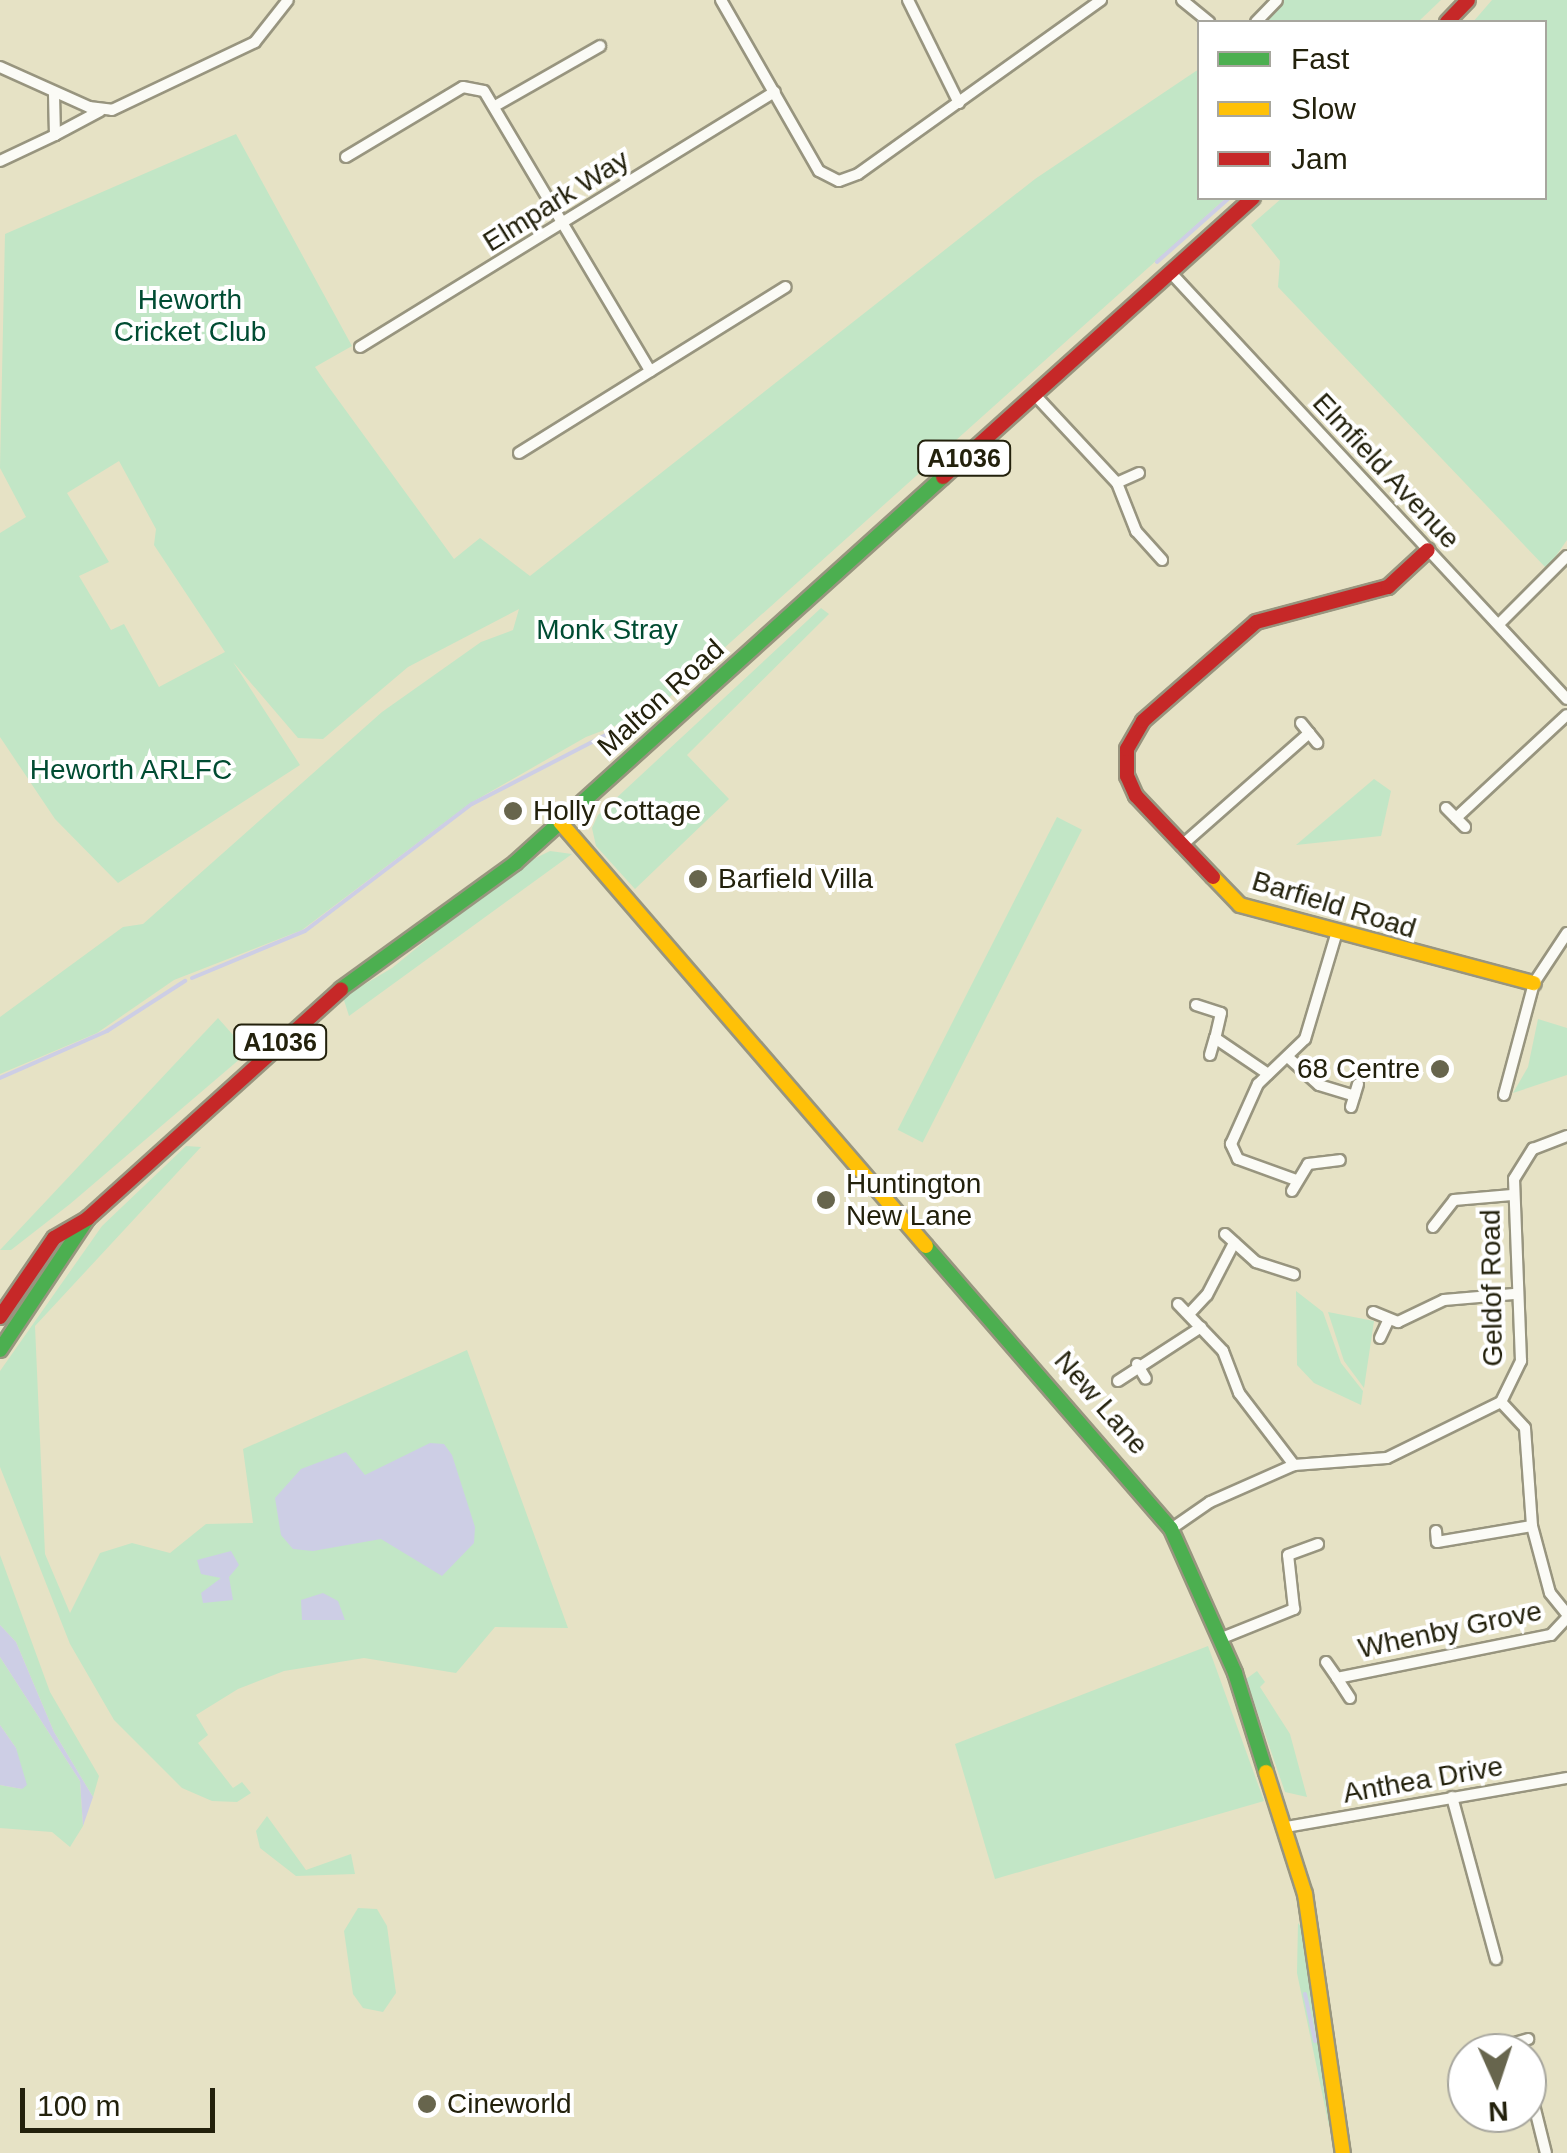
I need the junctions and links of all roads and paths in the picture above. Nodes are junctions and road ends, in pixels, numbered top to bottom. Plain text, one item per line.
1 (288, 0) edge
2 (721, 0) edge
3 (908, 0) edge
4 (1102, 0) edge
5 (1182, 0) edge
6 (1277, 0) edge
7 (1468, 0) edge
8 (1086, 4) edge
9 (1207, 20) edge
10 (1258, 20) edge
11 (1449, 20) edge
12 (600, 46) dead end
13 (0, 66) edge
14 (54, 92) junction
15 (775, 92) junction
16 (958, 103) junction
17 (495, 106) junction
18 (100, 111) junction
19 (55, 135) junction
20 (346, 157) dead end
21 (0, 161) edge
22 (1252, 200) edge
23 (563, 222) junction
24 (1172, 274) junction
25 (786, 287) dead end
26 (360, 347) dead end
27 (650, 370) junction
28 (1034, 394) junction
29 (519, 453) dead end
30 (1140, 473) dead end
31 (1117, 483) junction
32 (1428, 550) junction
33 (1567, 556) edge
34 (1162, 560) dead end
35 (1499, 624) junction
36 (1567, 699) edge
37 (1567, 715) edge
38 (1301, 723) dead end
39 (1446, 808) dead end
40 (560, 822) junction
41 (1180, 846) junction
42 (1567, 934) edge
43 (1336, 935) junction
44 (1534, 983) junction
45 (1196, 1005) dead end
46 (1215, 1038) junction
47 (1210, 1055) dead end
48 (1290, 1059) junction
49 (1268, 1074) junction
50 (1358, 1084) dead end
51 (1504, 1095) dead end
52 (1567, 1136) edge
53 (1340, 1160) dead end
54 (1512, 1194) junction
55 (88, 1218) junction
56 (1433, 1227) dead end
57 (1294, 1274) dead end
58 (1514, 1294) junction
59 (1178, 1304) dead end
60 (1373, 1312) dead end
61 (1188, 1314) junction
62 (0, 1317) edge
63 (1388, 1321) junction
64 (1201, 1327) junction
65 (1380, 1338) dead end
66 (0, 1350) edge
67 (1137, 1364) junction
68 (1146, 1379) dead end
69 (1118, 1380) dead end
70 (1501, 1402) junction
71 (1294, 1465) junction
72 (1532, 1526) junction
73 (1171, 1529) junction
74 (1433, 1539) dead end
75 (1318, 1544) dead end
76 (1567, 1616) edge
77 (1222, 1638) junction
78 (1326, 1662) dead end
79 (1338, 1678) junction
80 (1350, 1698) dead end
81 (1566, 1780) edge
82 (1452, 1798) junction
83 (1286, 1827) junction
84 (1496, 1959) dead end
85 (1343, 2153) edge

1 - 18 street
2 - 15 street
3 - 16 street
4 - 8 street
5 - 9 street
6 - 10 street
7 - 11 street
8 - 16 street
12 - 17 street
13 - 14 street
14 - 18 street
14 - 19 street
15 - 16 street
15 - 23 street, Elmpark Way
17 - 20 street
17 - 23 street
18 - 19 street
19 - 21 street
22 - 24 street, Malton Road / A1036
23 - 26 street, Elmpark Way
23 - 27 street
24 - 28 street, Malton Road / A1036
24 - 32 street, Elmfield Avenue
25 - 27 street
27 - 29 street
28 - 31 street
28 - 40 street, Malton Road / A1036
30 - 31 street
31 - 34 street
32 - 35 street, Elmfield Avenue
32 - 41 street, Barfield Road
33 - 35 street
35 - 36 street, Elmfield Avenue
37 - 39 street
38 - 41 street
40 - 55 street, Malton Road / A1036
40 - 73 street, New Lane
41 - 43 street, Barfield Road
42 - 44 street
43 - 44 street, Barfield Road
43 - 48 street
44 - 51 street
45 - 46 street
46 - 47 street
46 - 49 street
48 - 49 street
48 - 50 street
49 - 53 street
52 - 54 street, Geldof Road
54 - 56 street
54 - 58 street, Geldof Road
55 - 62 street, Malton Road / A1036
55 - 66 street, Malton Road / A1036
57 - 61 street
58 - 63 street
58 - 70 street, Geldof Road
59 - 61 street
60 - 63 street
61 - 64 street
63 - 65 street
64 - 67 street
64 - 71 street
67 - 68 street
67 - 69 street
70 - 71 street, Geldof Road
70 - 72 street
71 - 73 street, Geldof Road
72 - 74 street
72 - 76 street
73 - 77 street, New Lane
75 - 77 street
76 - 79 street, Whenby Grove
77 - 83 street, New Lane
78 - 79 street, Whenby Grove
79 - 80 street, Whenby Grove
81 - 82 street, Anthea Drive
82 - 83 street, Anthea Drive
82 - 84 street
83 - 85 street, New Lane

